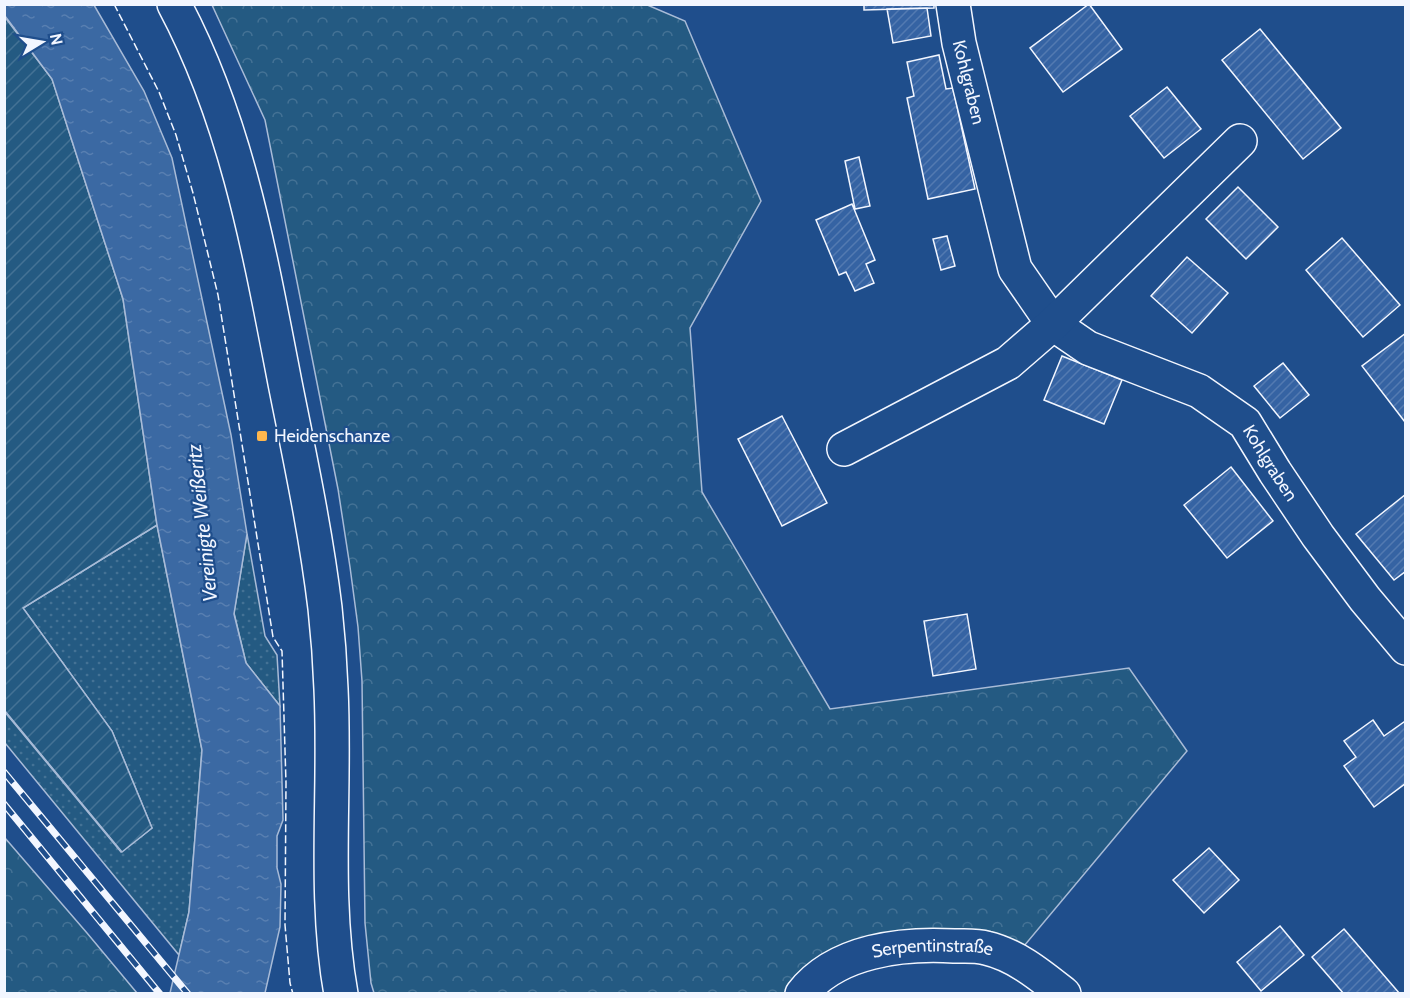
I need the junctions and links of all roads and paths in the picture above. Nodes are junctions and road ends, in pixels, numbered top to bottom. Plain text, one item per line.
1 (174, 4) edge
2 (953, 4) edge
3 (1240, 141) dead end
4 (1053, 324) junction
5 (844, 449) dead end
6 (1406, 648) edge
7 (341, 993) edge
8 (802, 993) edge
9 (1064, 993) edge

1 - 7 street
2 - 4 street, Kohlgraben
3 - 4 street
4 - 5 street
4 - 6 street, Kohlgraben
8 - 9 street, Serpentinstraße

